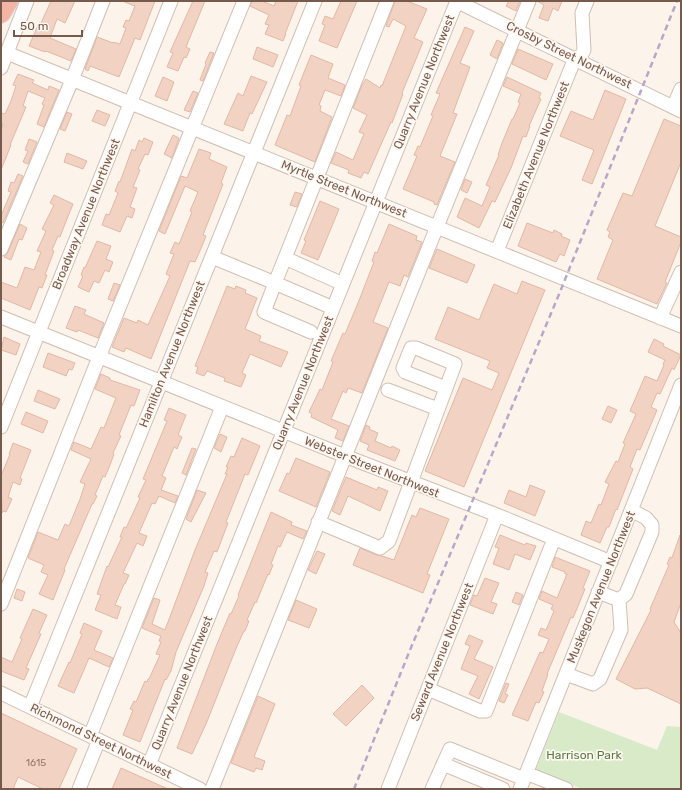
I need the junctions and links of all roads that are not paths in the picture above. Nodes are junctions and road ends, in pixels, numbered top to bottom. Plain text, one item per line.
1 (8, 1) edge
2 (27, 1) edge
3 (103, 1) edge
4 (172, 1) edge
5 (244, 1) edge
6 (315, 1) edge
7 (387, 1) edge
8 (456, 1) edge
9 (529, 1) edge
10 (587, 1) edge
11 (1, 13) edge
12 (517, 30) junction
13 (7, 53) junction
14 (577, 59) junction
15 (1, 68) edge
16 (72, 80) junction
17 (681, 89) edge
18 (131, 104) junction
19 (677, 109) edge
20 (193, 128) junction
21 (254, 153) junction
22 (315, 178) junction
23 (375, 202) junction
24 (437, 227) junction
25 (1, 249) edge
26 (497, 251) junction
27 (212, 257) junction
28 (285, 258) junction
29 (681, 272) edge
30 (275, 284) junction
31 (343, 284) junction
32 (333, 308) junction
33 (1, 317) edge
34 (660, 318) junction
35 (681, 326) edge
36 (39, 332) junction
37 (312, 332) dead end
38 (99, 357) junction
39 (161, 382) junction
40 (681, 385) edge
41 (446, 388) dead end
42 (388, 390) dead end
43 (222, 407) junction
44 (438, 409) junction
45 (1, 427) edge
46 (284, 431) junction
47 (345, 456) junction
48 (411, 482) junction
49 (631, 510) junction
50 (497, 515) junction
51 (318, 522) junction
52 (554, 539) junction
53 (610, 562) junction
54 (598, 592) junction
55 (619, 600) junction
56 (1, 604) edge
57 (566, 674) junction
58 (428, 689) junction
59 (1, 693) edge
60 (30, 707) junction
61 (94, 738) junction
62 (443, 764) junction
63 (149, 765) junction
64 (523, 780) edge
65 (435, 788) edge
66 (79, 789) edge
67 (200, 789) edge
68 (212, 789) edge
69 (388, 789) edge
70 (503, 789) edge
71 (566, 789) edge

1 - 11 highway
2 - 13 street
3 - 16 street
4 - 18 street, Broadway Avenue Northwest
5 - 20 street
6 - 21 street, Hamilton Avenue Northwest
7 - 22 street
8 - 12 street, Crosby Street Northwest
8 - 23 street, Quarry Avenue Northwest
9 - 12 street
10 - 14 street, Elizabeth Avenue Northwest
12 - 14 street, Crosby Street Northwest
12 - 24 street
13 - 15 street
13 - 16 street, Myrtle Street Northwest
14 - 19 street, Crosby Street Northwest
14 - 26 street, Elizabeth Avenue Northwest
16 - 18 street, Myrtle Street Northwest
16 - 25 street
17 - 19 street
18 - 20 street, Myrtle Street Northwest
18 - 36 street, Broadway Avenue Northwest
20 - 21 street, Myrtle Street Northwest
20 - 38 street
21 - 22 street, Myrtle Street Northwest
21 - 27 street, Hamilton Avenue Northwest
22 - 23 street, Myrtle Street Northwest
22 - 28 street
23 - 24 street, Myrtle Street Northwest
23 - 31 street, Quarry Avenue Northwest
24 - 26 street, Myrtle Street Northwest
24 - 47 street
26 - 34 street, Myrtle Street Northwest
27 - 30 street
27 - 39 street, Hamilton Avenue Northwest
28 - 30 street
28 - 31 street
29 - 34 street
30 - 32 street
30 - 37 street
31 - 32 street, Quarry Avenue Northwest
32 - 46 street, Quarry Avenue Northwest
33 - 36 street, Webster Street Northwest
34 - 35 street, Myrtle Street Northwest
36 - 38 street, Webster Street Northwest
36 - 45 street, Broadway Avenue Northwest
38 - 39 street, Webster Street Northwest
38 - 56 street
39 - 43 street, Webster Street Northwest
39 - 60 street, Hamilton Avenue Northwest
40 - 49 street, Muskegon Avenue Northwest
41 - 44 street
42 - 44 street
43 - 46 street, Webster Street Northwest
43 - 61 street
44 - 48 street
46 - 47 street, Webster Street Northwest
46 - 63 street, Quarry Avenue Northwest
47 - 48 street, Webster Street Northwest
47 - 51 street
48 - 50 street, Webster Street Northwest
48 - 51 street
49 - 53 street, Muskegon Avenue Northwest
49 - 55 street
50 - 52 street, Webster Street Northwest
50 - 58 street, Seward Avenue Northwest
51 - 68 street
52 - 53 street, Webster Street Northwest
52 - 58 street
53 - 54 street, Muskegon Avenue Northwest
54 - 55 street
54 - 57 street, Muskegon Avenue Northwest
55 - 57 street
57 - 64 street, Muskegon Avenue Northwest
58 - 69 street, Seward Avenue Northwest
59 - 60 street, Richmond Street Northwest
60 - 61 street, Richmond Street Northwest
61 - 63 street, Richmond Street Northwest
61 - 66 street
62 - 64 street
62 - 65 street
62 - 70 street
63 - 67 street, Richmond Street Northwest
64 - 71 street

